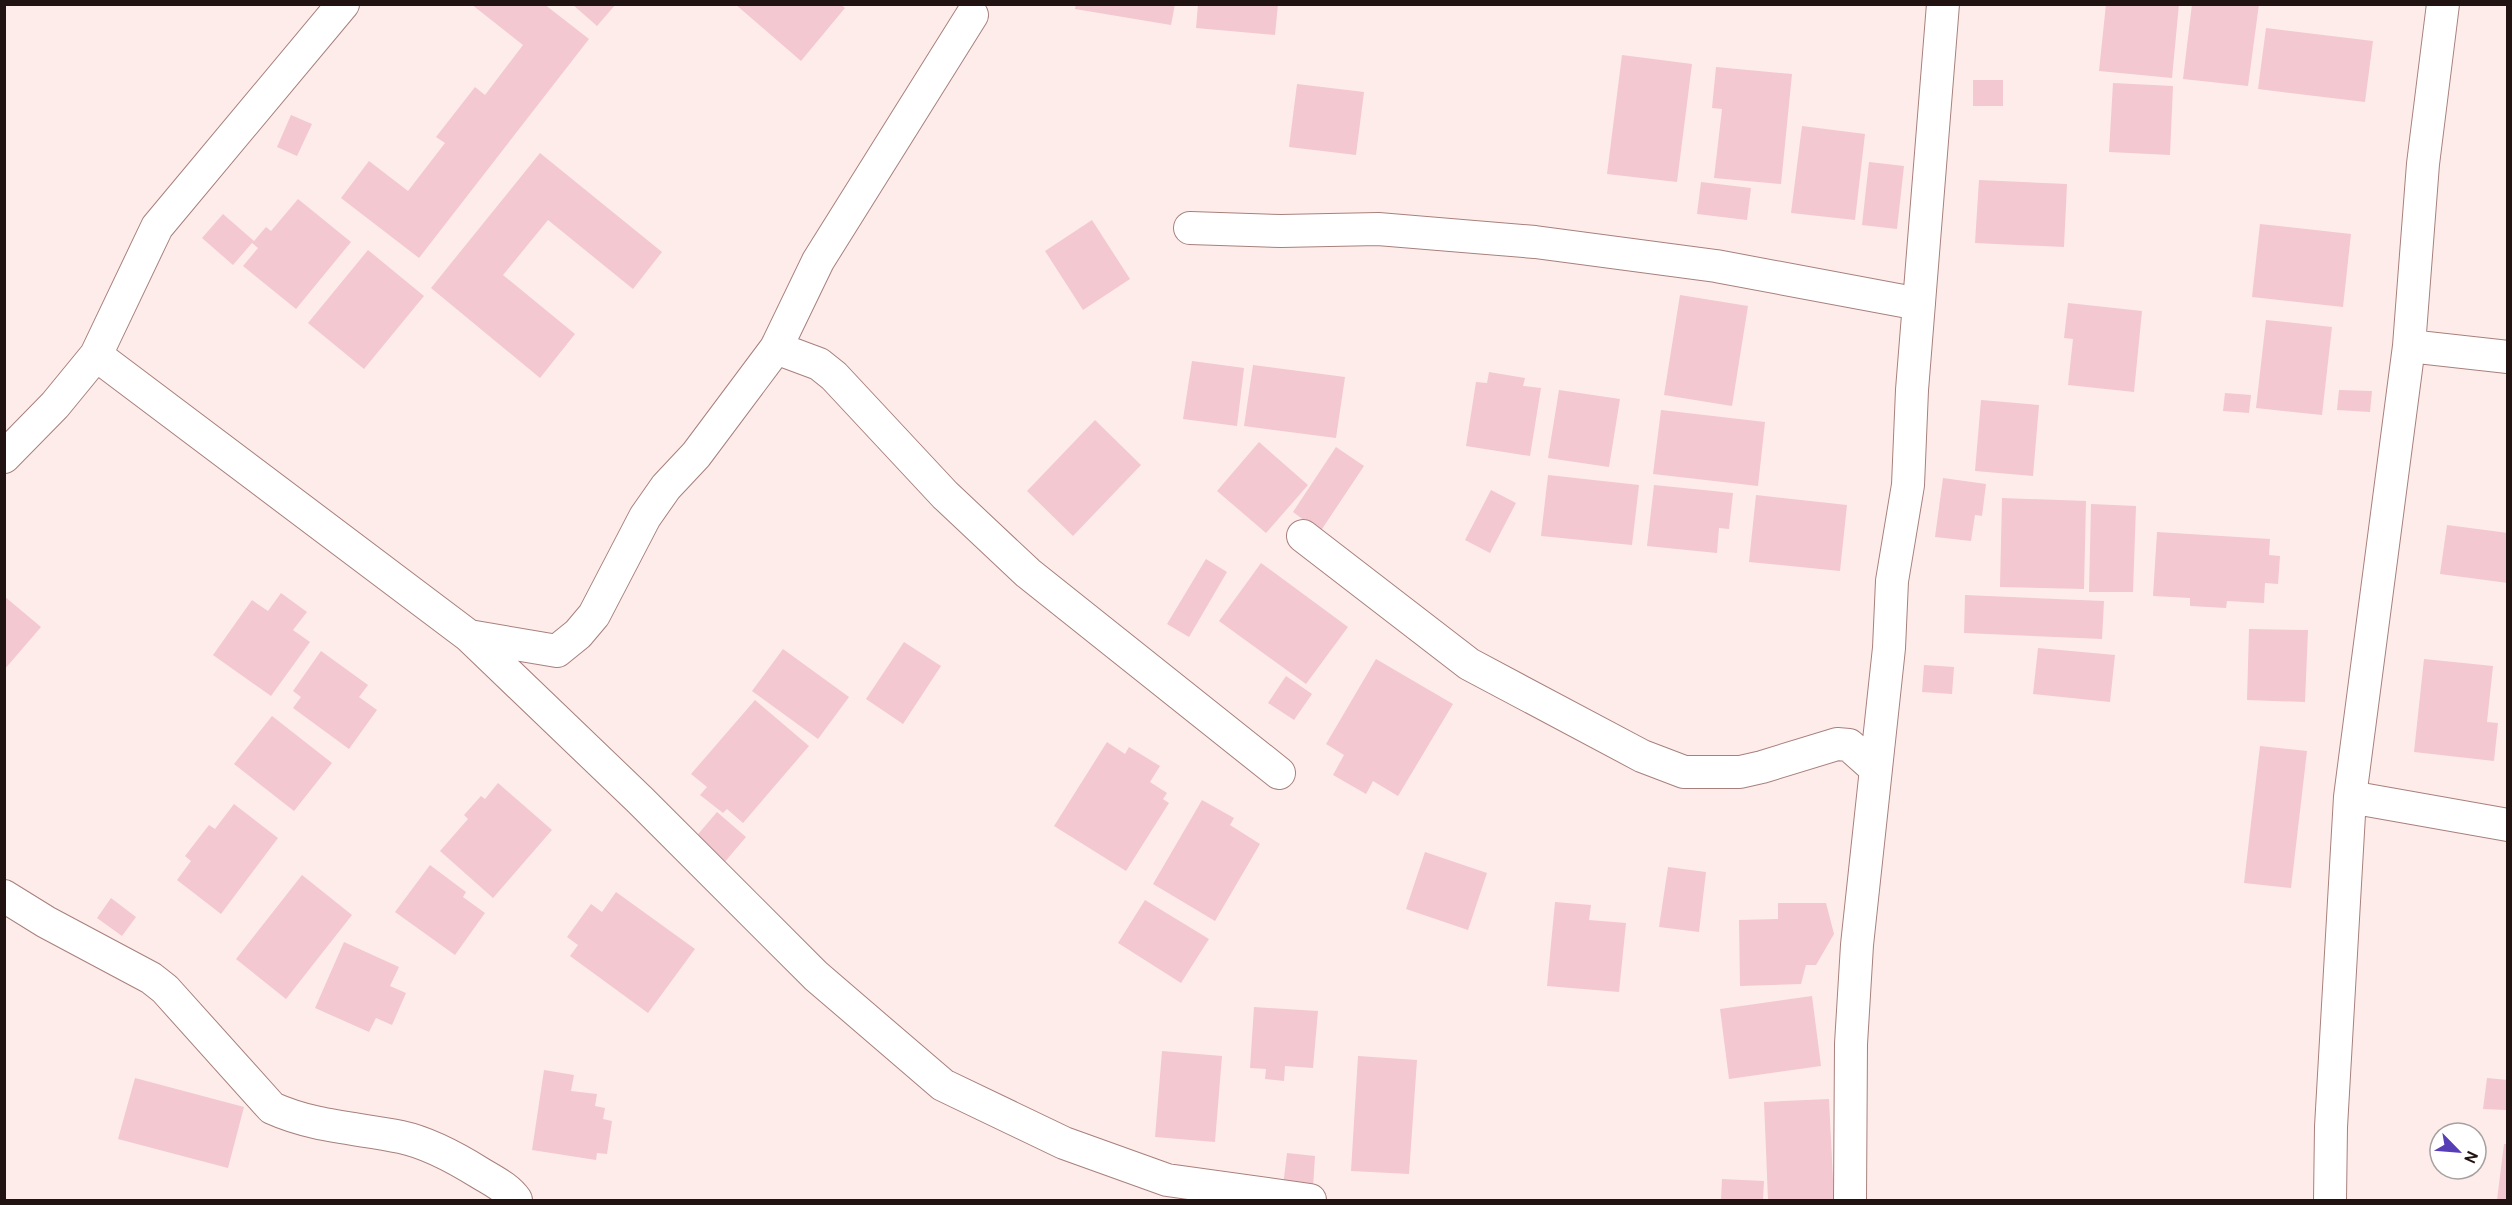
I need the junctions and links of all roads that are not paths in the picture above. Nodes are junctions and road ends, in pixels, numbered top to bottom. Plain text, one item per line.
1 (343, 4) edge
2 (1943, 4) edge
3 (2443, 4) edge
4 (972, 15) dead end
5 (1190, 228) dead end
6 (1919, 304) junction
7 (2409, 346) junction
8 (776, 348) junction
9 (96, 355) junction
10 (2508, 357) edge
11 (4, 457) edge
12 (1303, 536) dead end
13 (469, 636) junction
14 (1876, 769) junction
15 (1279, 773) dead end
16 (2350, 797) junction
17 (2508, 825) edge
18 (4, 896) edge
19 (516, 1200) edge
20 (1310, 1200) edge
21 (1851, 1200) edge
22 (2330, 1200) edge

1 - 9 street
2 - 6 street
3 - 7 street
4 - 8 street
5 - 6 street
6 - 14 street
7 - 10 street
7 - 16 street
8 - 13 street
8 - 15 street
9 - 11 street
9 - 13 street
12 - 14 street
13 - 20 street
14 - 21 street
16 - 17 street
16 - 22 street
18 - 19 street

